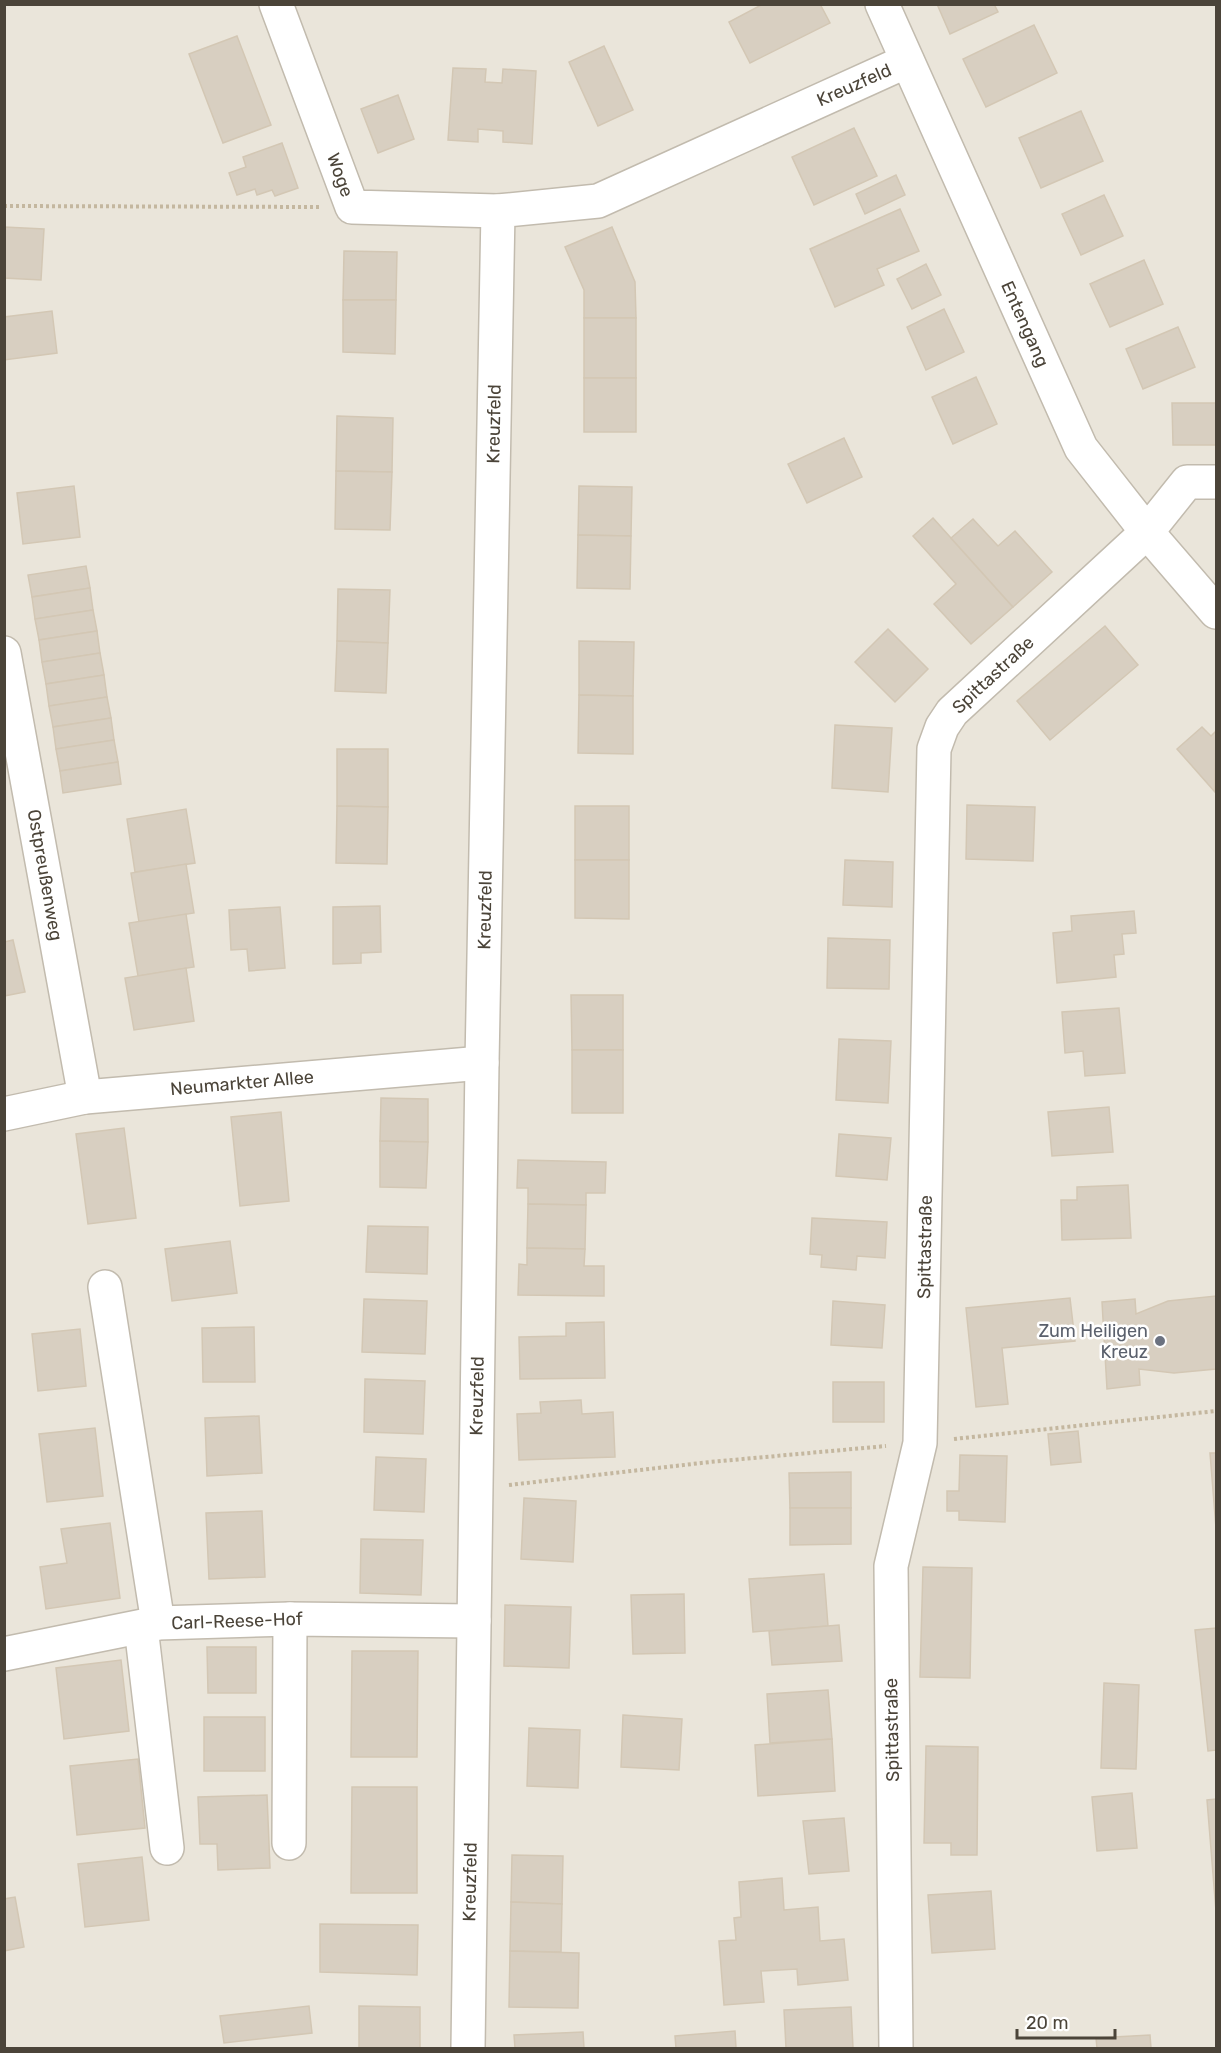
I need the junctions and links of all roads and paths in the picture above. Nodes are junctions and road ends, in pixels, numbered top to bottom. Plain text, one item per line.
1 (276, 4) edge
2 (882, 4) edge
3 (907, 61) junction
4 (4, 206) edge
5 (352, 207) junction
6 (498, 211) junction
7 (1216, 482) edge
8 (1147, 532) junction
9 (1216, 612) edge
10 (4, 653) edge
11 (482, 1063) junction
12 (85, 1097) junction
13 (4, 1114) edge
14 (105, 1287) dead end
15 (1216, 1412) edge
16 (920, 1443) junction
17 (476, 1489) junction
18 (290, 1619) junction
19 (474, 1620) junction
20 (150, 1625) junction
21 (4, 1654) edge
22 (289, 1843) dead end
23 (167, 1848) dead end
24 (468, 2049) edge
25 (896, 2049) edge

1 - 5 street, Woge
2 - 3 street, Entengang
3 - 6 street, Kreuzfeld
3 - 8 street, Entengang
4 - 5 path
5 - 6 street, Woge
6 - 11 street, Kreuzfeld
7 - 8 street, Spittastraße
8 - 9 street, Entengang
8 - 16 street, Spittastraße
10 - 12 street, Ostpreußenweg
11 - 12 street, Neumarkter Allee
11 - 17 street, Kreuzfeld
12 - 13 street, Neumarkter Allee
14 - 20 street
15 - 16 path
16 - 17 path
16 - 25 street, Spittastraße
17 - 19 street, Kreuzfeld
18 - 19 street, Carl-Reese-Hof
18 - 20 street, Carl-Reese-Hof
18 - 22 street
19 - 24 street, Kreuzfeld
20 - 21 street, Carl-Reese-Hof
20 - 23 street

